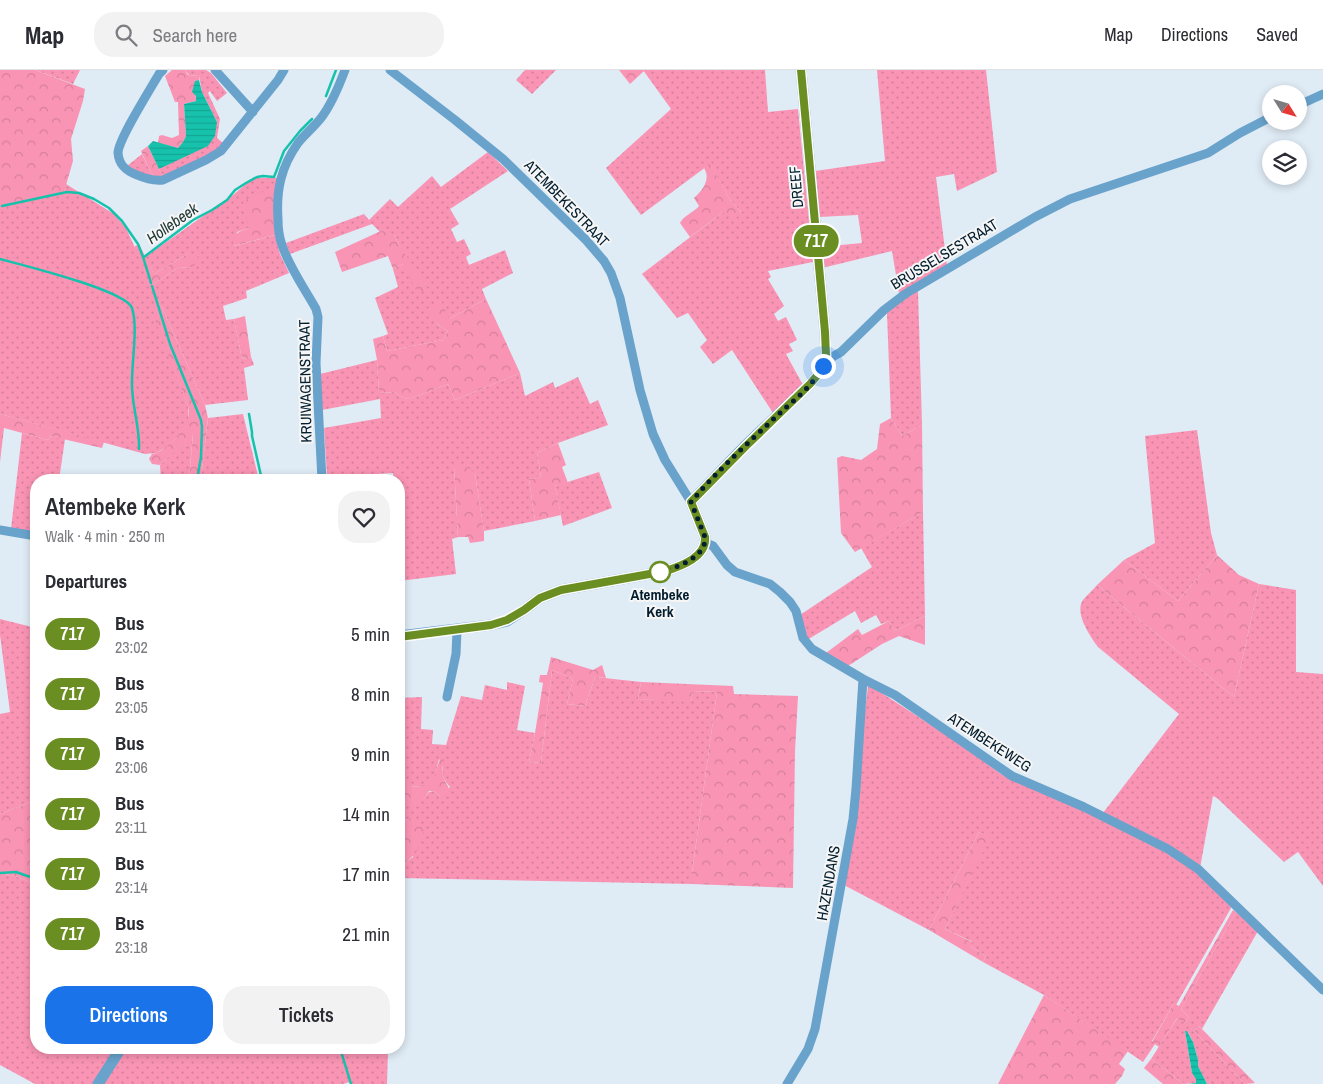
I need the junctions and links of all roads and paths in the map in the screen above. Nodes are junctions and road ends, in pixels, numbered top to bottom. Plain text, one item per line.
1 (162, 70) edge
2 (215, 70) edge
3 (284, 70) edge
4 (345, 70) edge
5 (390, 70) edge
6 (801, 70) edge
7 (1323, 94) edge
8 (1308, 101) edge
9 (252, 112) junction
10 (1262, 122) edge
11 (824, 361) junction
12 (322, 474) edge
13 (691, 502) junction
14 (0, 530) edge
15 (30, 535) edge
16 (706, 543) junction
17 (457, 630) junction
18 (405, 635) edge
19 (863, 678) junction
20 (447, 697) dead end
21 (1323, 990) edge
22 (117, 1054) edge
23 (98, 1084) edge
24 (787, 1084) edge

1 - 9 street
2 - 9 street
3 - 9 street
4 - 12 street, KRUIWAGENSTRAAT
5 - 13 street, ATEMBEKESTRAAT
6 - 11 street, DREEF
7 - 8 street
10 - 11 street, BRUSSELSESTRAAT
11 - 13 street, BRUSSELSESTRAAT
13 - 16 street, ATEMBEKESTRAAT
14 - 15 street
16 - 17 street
16 - 19 street, ATEMBEKEWEG
17 - 18 street
17 - 20 street
19 - 21 street, ATEMBEKEWEG
19 - 24 street, HAZENDANS
22 - 23 street

